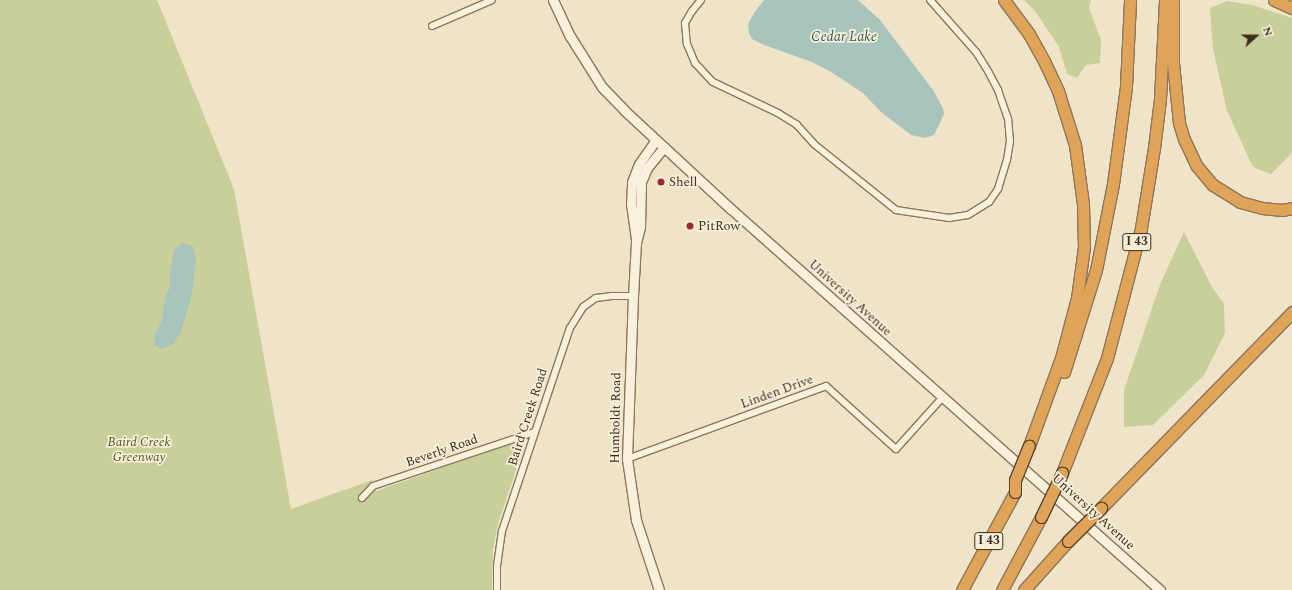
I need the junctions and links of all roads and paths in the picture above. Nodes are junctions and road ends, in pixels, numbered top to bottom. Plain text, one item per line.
1 (492, 0) edge
2 (553, 0) edge
3 (701, 0) edge
4 (930, 0) edge
5 (1004, 0) edge
6 (1130, 0) edge
7 (1165, 0) edge
8 (1173, 0) edge
9 (1274, 0) edge
10 (1292, 8) edge
11 (432, 26) dead end
12 (656, 140) junction
13 (664, 147) junction
14 (1292, 208) edge
15 (636, 242) junction
16 (633, 296) junction
17 (1292, 312) edge
18 (944, 397) junction
19 (534, 432) junction
20 (1031, 449) junction
21 (627, 459) junction
22 (362, 498) dead end
23 (497, 590) edge
24 (659, 590) edge
25 (962, 590) edge
26 (1002, 590) edge
27 (1024, 590) edge
28 (1160, 590) edge

1 - 11 street
2 - 12 main road, University Avenue
3 - 4 street
5 - 20 highway
6 - 20 highway, I 43
7 - 26 highway, I 43, bridge
8 - 14 highway
9 - 10 highway
12 - 13 main road, University Avenue
12 - 15 main road, Humboldt Road
13 - 15 main road, Humboldt Road
13 - 18 main road, University Avenue
15 - 16 main road, Humboldt Road
16 - 19 street, Baird Creek Road
16 - 21 main road, Humboldt Road
17 - 27 highway, bridge
18 - 21 street, Linden Drive
18 - 28 main road, University Avenue
19 - 22 street, Beverly Road
19 - 23 street, Baird Creek Road
20 - 25 highway, I 43
21 - 24 main road, Humboldt Road

